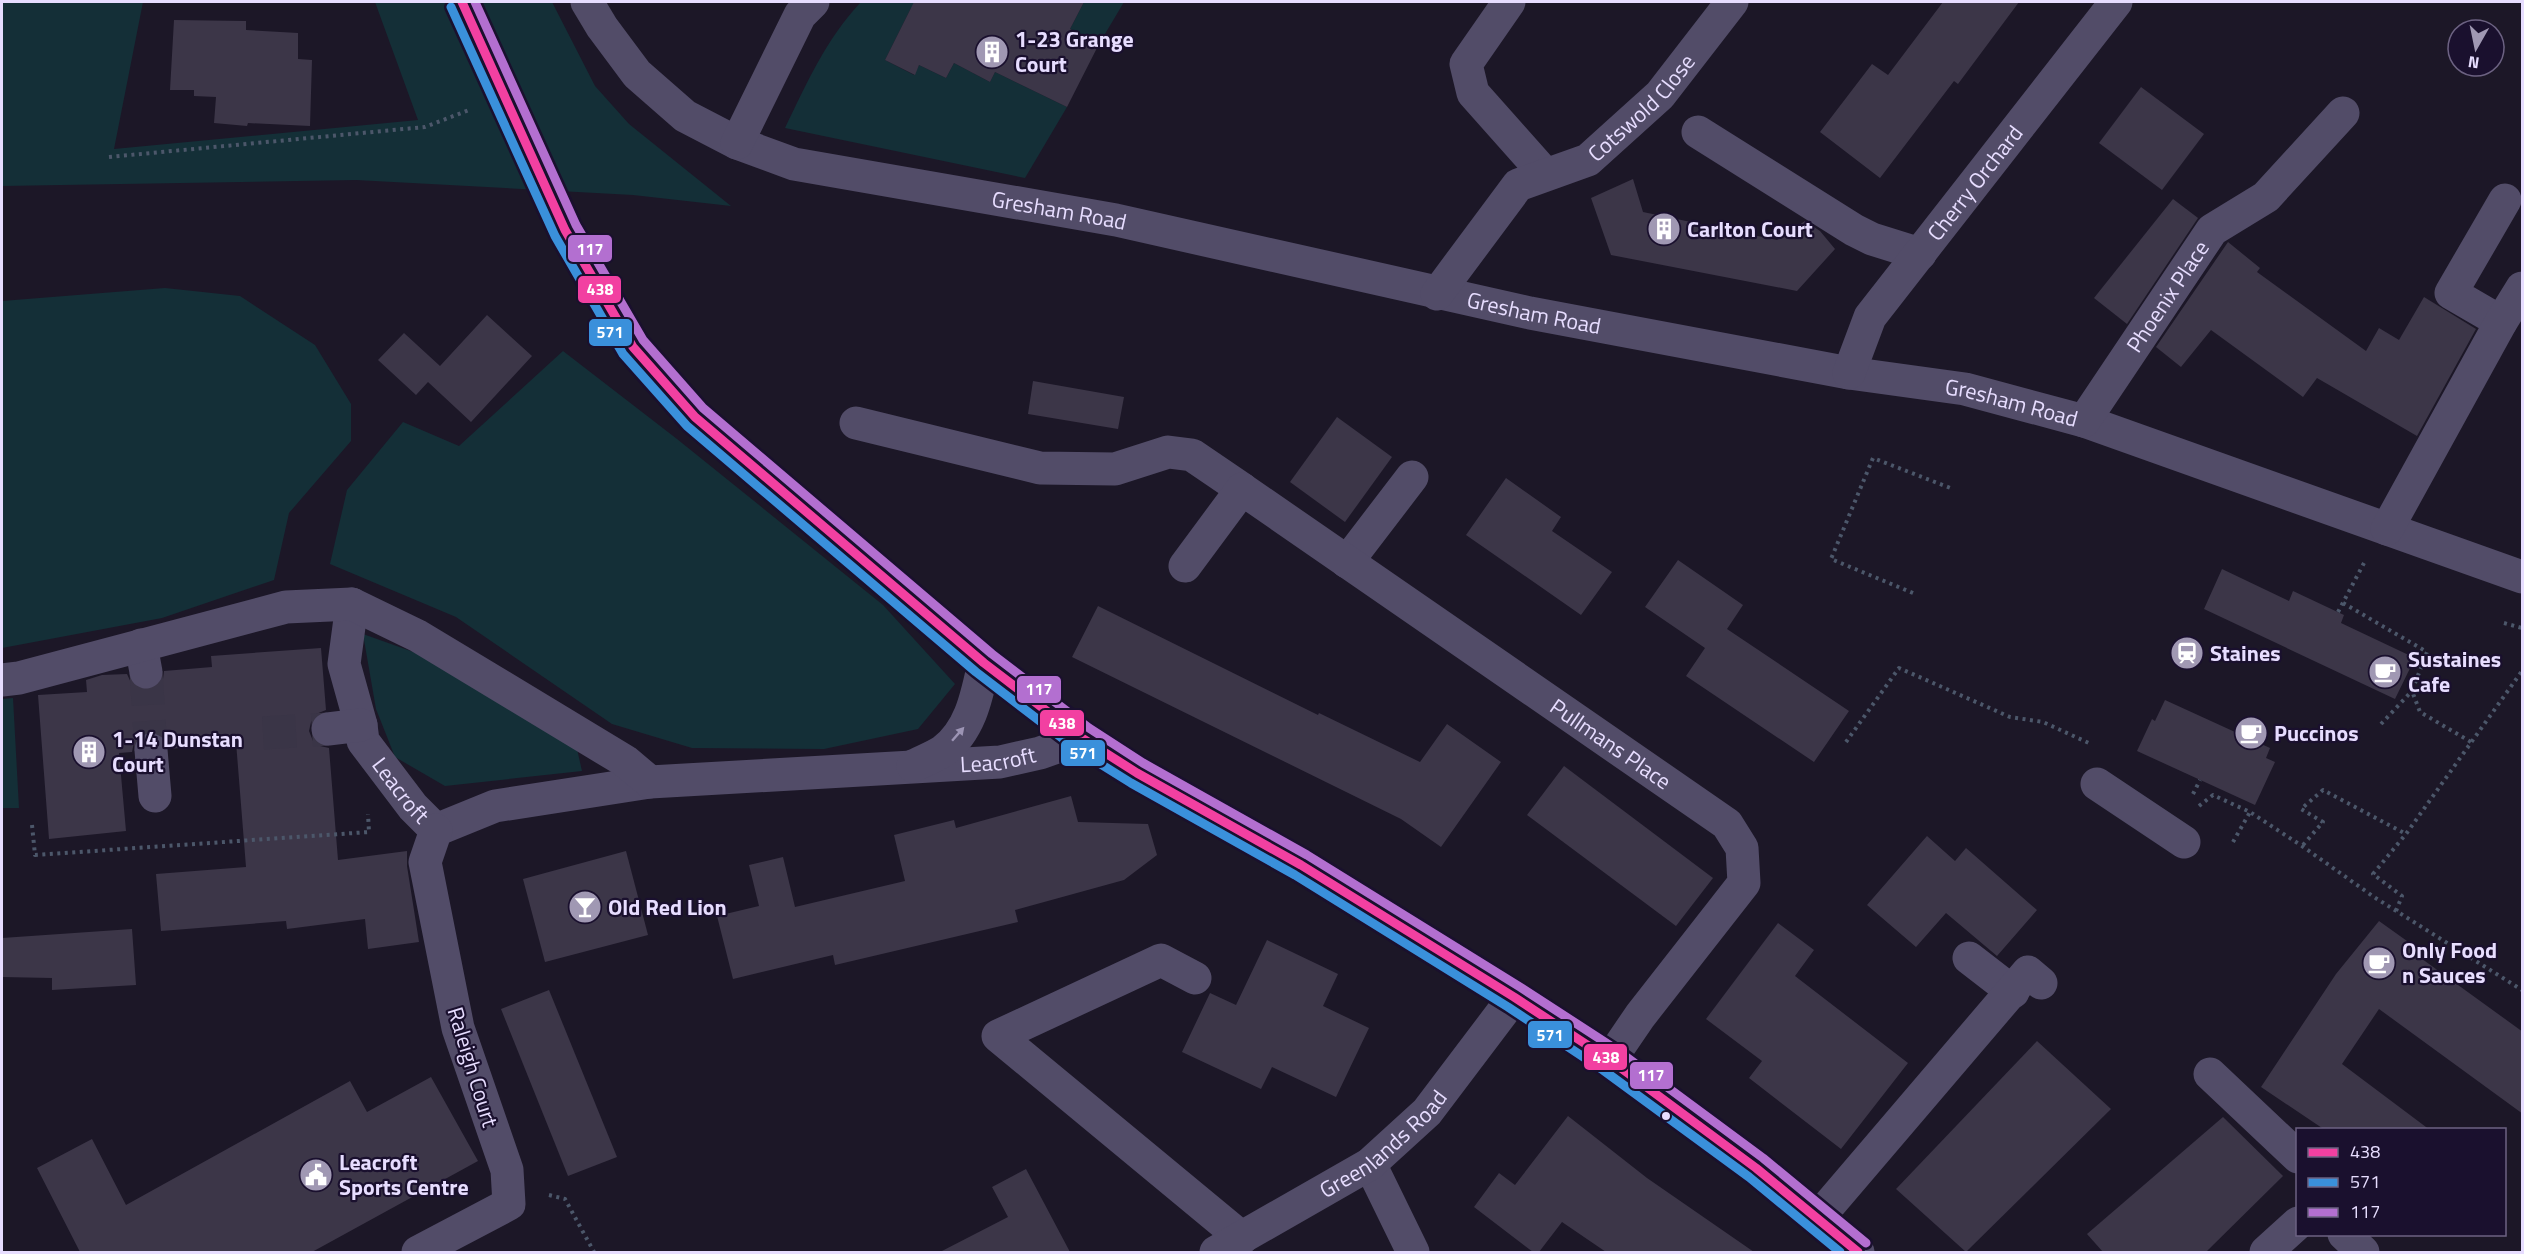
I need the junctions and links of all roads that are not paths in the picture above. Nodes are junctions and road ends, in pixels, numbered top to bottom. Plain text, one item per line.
1 (462, 2) edge
2 (587, 2) edge
3 (813, 2) edge
4 (1509, 2) edge
5 (1732, 2) edge
6 (2116, 2) edge
7 (2343, 113) dead end
8 (1698, 132) dead end
9 (737, 143) junction
10 (1545, 174) junction
11 (2505, 200) dead end
12 (1920, 254) junction
13 (2523, 288) edge
14 (1437, 294) junction
15 (2501, 322) junction
16 (1849, 373) junction
17 (2084, 421) junction
18 (856, 423) dead end
19 (1412, 477) dead end
20 (1242, 489) junction
21 (2378, 542) junction
22 (1347, 562) junction
23 (1185, 566) dead end
24 (2523, 577) edge
25 (352, 604) junction
26 (984, 663) junction
27 (2, 680) edge
28 (361, 725) junction
29 (328, 729) tunnel mouth
30 (1082, 738) junction
31 (151, 750) tunnel mouth
32 (912, 767) junction
33 (650, 782) junction
34 (2097, 784) dead end
35 (155, 796) dead end
36 (436, 830) junction
37 (2184, 842) dead end
38 (1970, 958) dead end
39 (1195, 978) dead end
40 (1514, 997) junction
41 (1610, 1060) junction
42 (2210, 1074) dead end
43 (2296, 1155) edge
44 (1370, 1164) junction
45 (1818, 1218) junction
46 (2296, 1225) edge
47 (2346, 1236) edge
48 (1229, 1245) edge
49 (418, 1252) edge
50 (1413, 1252) edge
51 (1858, 1252) edge
52 (2266, 1252) edge
53 (2363, 1252) edge

1 - 26 street
2 - 9 street, Gresham Road
3 - 9 street
4 - 10 street
5 - 10 street, Cotswold Close
6 - 12 street, Cherry Orchard
7 - 17 street, Phoenix Place
8 - 12 street
9 - 14 street, Gresham Road
10 - 14 street, Cotswold Close
11 - 15 street
12 - 16 street, Cherry Orchard
13 - 15 street
14 - 16 street, Gresham Road
15 - 21 street
16 - 17 street, Gresham Road
17 - 21 street, Gresham Road
18 - 20 street, Pullmans Place
19 - 22 street
20 - 22 street, Pullmans Place
20 - 23 street
21 - 24 street, Gresham Road
22 - 41 street, Pullmans Place
25 - 27 street
25 - 28 street, Leacroft
25 - 33 street
26 - 30 street
32 -> 26 street, Leacroft
28 - 29 street
28 - 36 street, Leacroft
30 - 32 street, Leacroft
30 - 40 street
31 - 35 street
32 - 33 street, Leacroft
33 - 36 street, Leacroft
34 - 37 street
36 - 49 street, Raleigh Court
38 - 45 street
39 - 48 street
40 - 41 street
40 - 44 street, Greenlands Road
41 - 45 street
42 - 43 street
44 - 48 street, Greenlands Road
44 - 50 street
45 - 51 street
46 - 52 street
47 - 53 street

